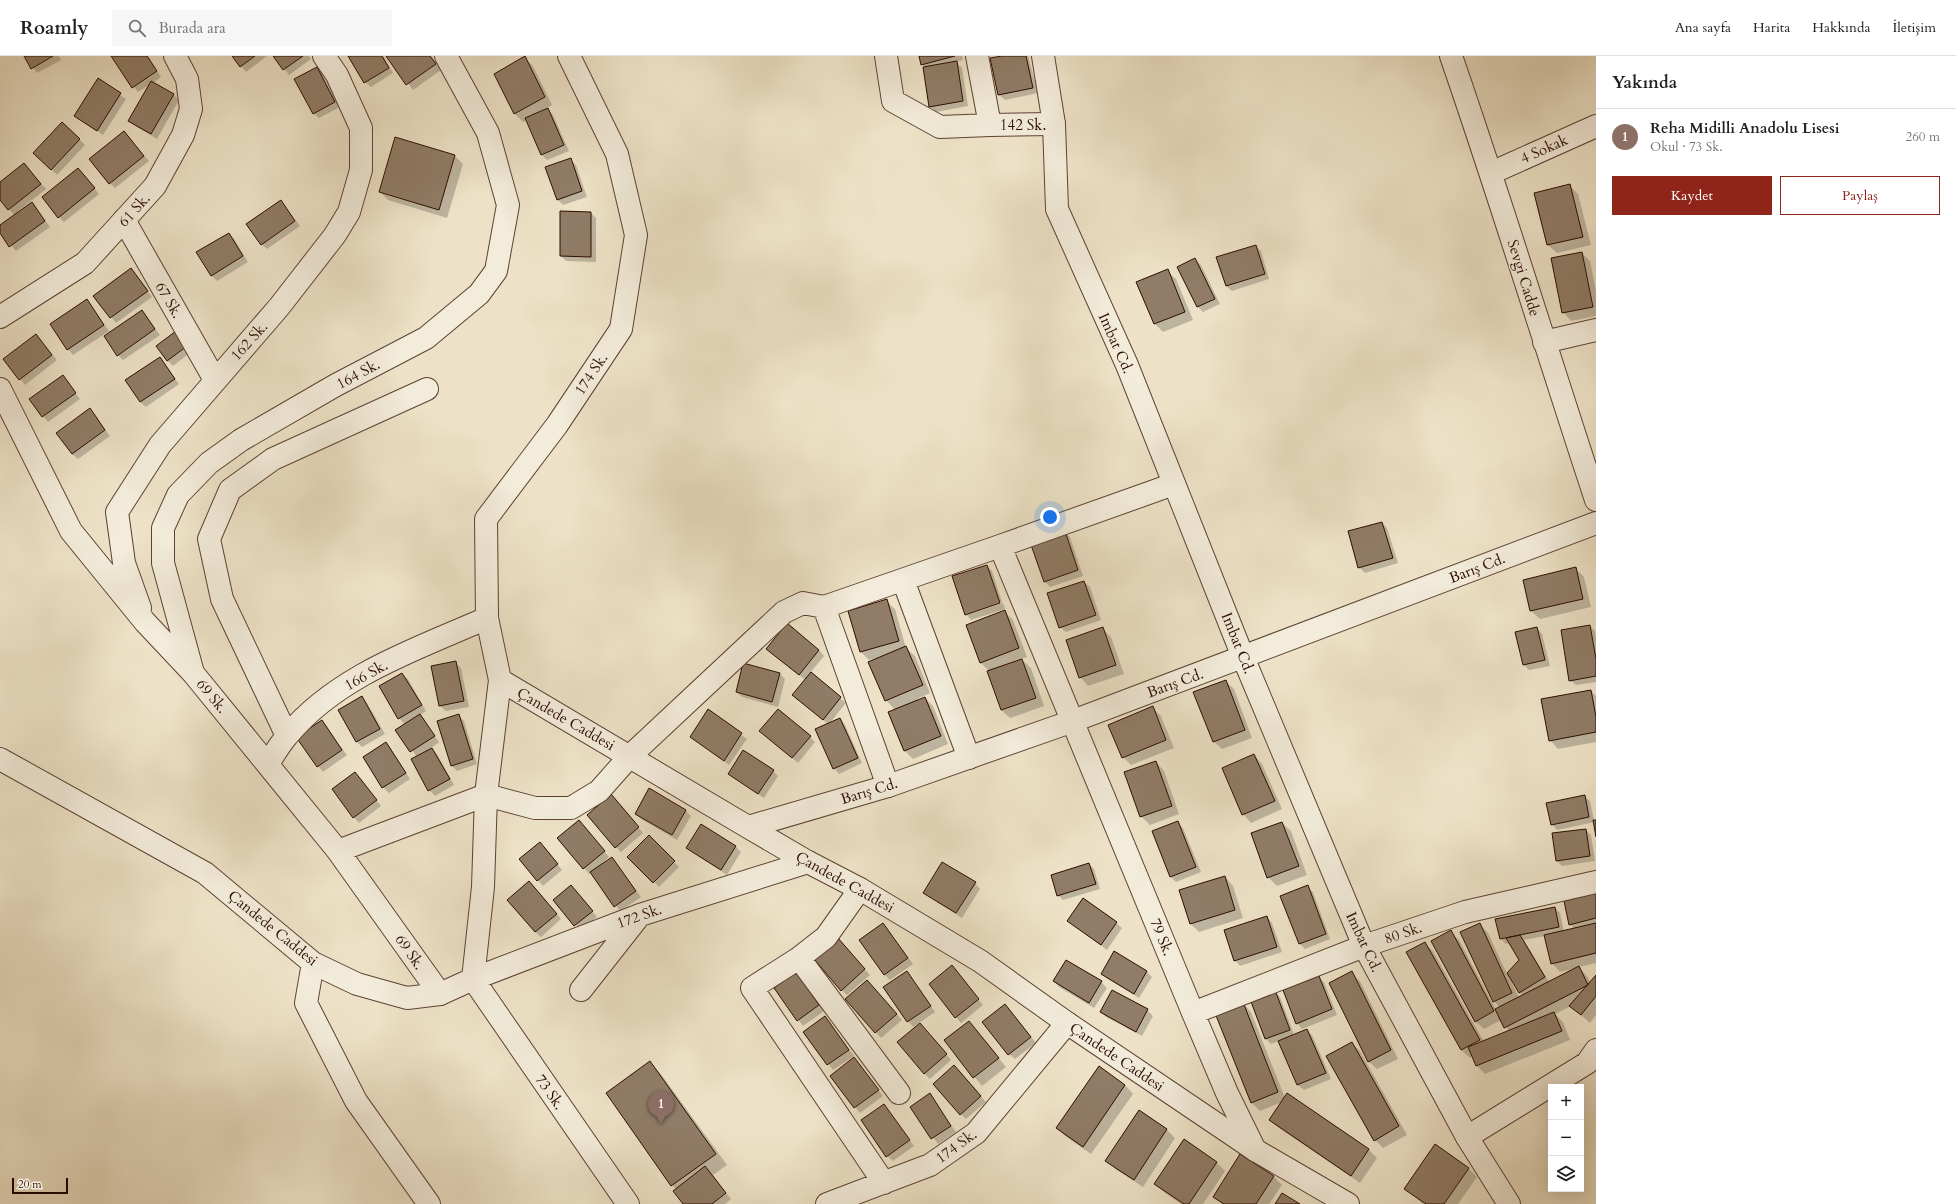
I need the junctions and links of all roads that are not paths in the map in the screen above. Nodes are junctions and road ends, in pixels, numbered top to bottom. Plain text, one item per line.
1 (176, 56) edge
2 (324, 56) edge
3 (446, 56) edge
4 (569, 56) edge
5 (886, 56) edge
6 (977, 56) edge
7 (1043, 56) edge
8 (1451, 56) edge
9 (1054, 124) junction
10 (990, 125) junction
11 (1596, 126) edge
12 (1491, 173) junction
13 (124, 220) junction
14 (0, 318) edge
15 (1596, 330) edge
16 (1544, 342) junction
17 (215, 380) junction
18 (427, 388) dead end
19 (0, 389) edge
20 (1174, 484) junction
21 (1596, 500) edge
22 (1596, 523) edge
23 (1000, 546) junction
24 (903, 580) junction
25 (824, 607) junction
26 (487, 618) junction
27 (145, 622) junction
28 (1243, 657) junction
29 (193, 673) junction
30 (500, 680) junction
31 (1073, 721) junction
32 (287, 736) junction
33 (630, 756) junction
34 (969, 758) junction
35 (0, 759) edge
36 (268, 764) junction
37 (888, 786) junction
38 (486, 795) junction
39 (748, 827) junction
40 (338, 851) junction
41 (808, 862) junction
42 (1596, 882) edge
43 (860, 888) junction
44 (640, 915) junction
45 (1364, 946) junction
46 (799, 958) junction
47 (313, 963) junction
48 (473, 979) junction
49 (581, 990) dead end
50 (440, 994) junction
51 (1193, 1013) junction
52 (1068, 1023) junction
53 (1593, 1063) edge
54 (899, 1092) dead end
55 (1468, 1137) junction
56 (1255, 1150) junction
57 (884, 1182) junction
58 (429, 1204) edge
59 (628, 1204) edge
60 (827, 1204) edge
61 (1348, 1204) edge
62 (1509, 1204) edge

1 - 13 street, 61 Sk.
2 - 17 street, 162 Sk.
3 - 29 street, 164 Sk.
4 - 26 street, 174 Sk.
5 - 10 street
6 - 10 street, 142 Sk.
7 - 9 street, Imbat Cd.
8 - 12 street, Sevgi Cadde
9 - 10 street, 142 Sk.
9 - 20 street, Imbat Cd.
11 - 12 street, 4 Sokak
12 - 16 street, Sevgi Cadde
13 - 14 street, 61 Sk.
13 - 17 street, 67 Sk.
15 - 16 street
16 - 21 street, Sevgi Cadde
17 - 27 street, 162 Sk.
18 - 32 street
19 - 27 street, 69 Sk.
20 - 23 street
20 - 28 street, Imbat Cd.
22 - 28 street, Barış Cd.
23 - 24 street
23 - 31 street, 79 Sk.
24 - 25 street
24 - 34 street
25 - 33 street
25 - 37 street
26 - 30 street, 174 Sk.
26 - 32 street, 166 Sk.
27 - 29 street, 69 Sk.
28 - 31 street, Barış Cd.
28 - 45 street, Imbat Cd.
29 - 36 street, 69 Sk.
30 - 33 street, Çandede Caddesi
30 - 38 street, Çandede Caddesi
31 - 34 street, Barış Cd.
31 - 51 street, 79 Sk.
32 - 36 street, 166 Sk.
33 - 38 street
33 - 39 street, Çandede Caddesi
34 - 37 street, Barış Cd.
35 - 47 street, Çandede Caddesi
36 - 40 street, 69 Sk.
37 - 39 street, Barış Cd.
38 - 40 street
38 - 48 street, Çandede Caddesi
39 - 41 street, Çandede Caddesi
40 - 50 street, 69 Sk.
41 - 43 street, Çandede Caddesi
41 - 44 street, 172 Sk.
42 - 45 street, 80 Sk.
43 - 46 street
43 - 52 street, Çandede Caddesi
44 - 48 street, 172 Sk.
44 - 49 street
45 - 51 street, 80 Sk.
45 - 55 street, Imbat Cd.
46 - 54 street
46 - 57 street
47 - 50 street, Çandede Caddesi
47 - 58 street
48 - 50 street, Çandede Caddesi
48 - 59 street, 73 Sk.
51 - 56 street, 79 Sk.
52 - 56 street, Çandede Caddesi
52 - 57 street, 174 Sk.
53 - 55 street
55 - 62 street, Imbat Cd.
56 - 61 street, Çandede Caddesi
57 - 60 street, 174 Sk.

